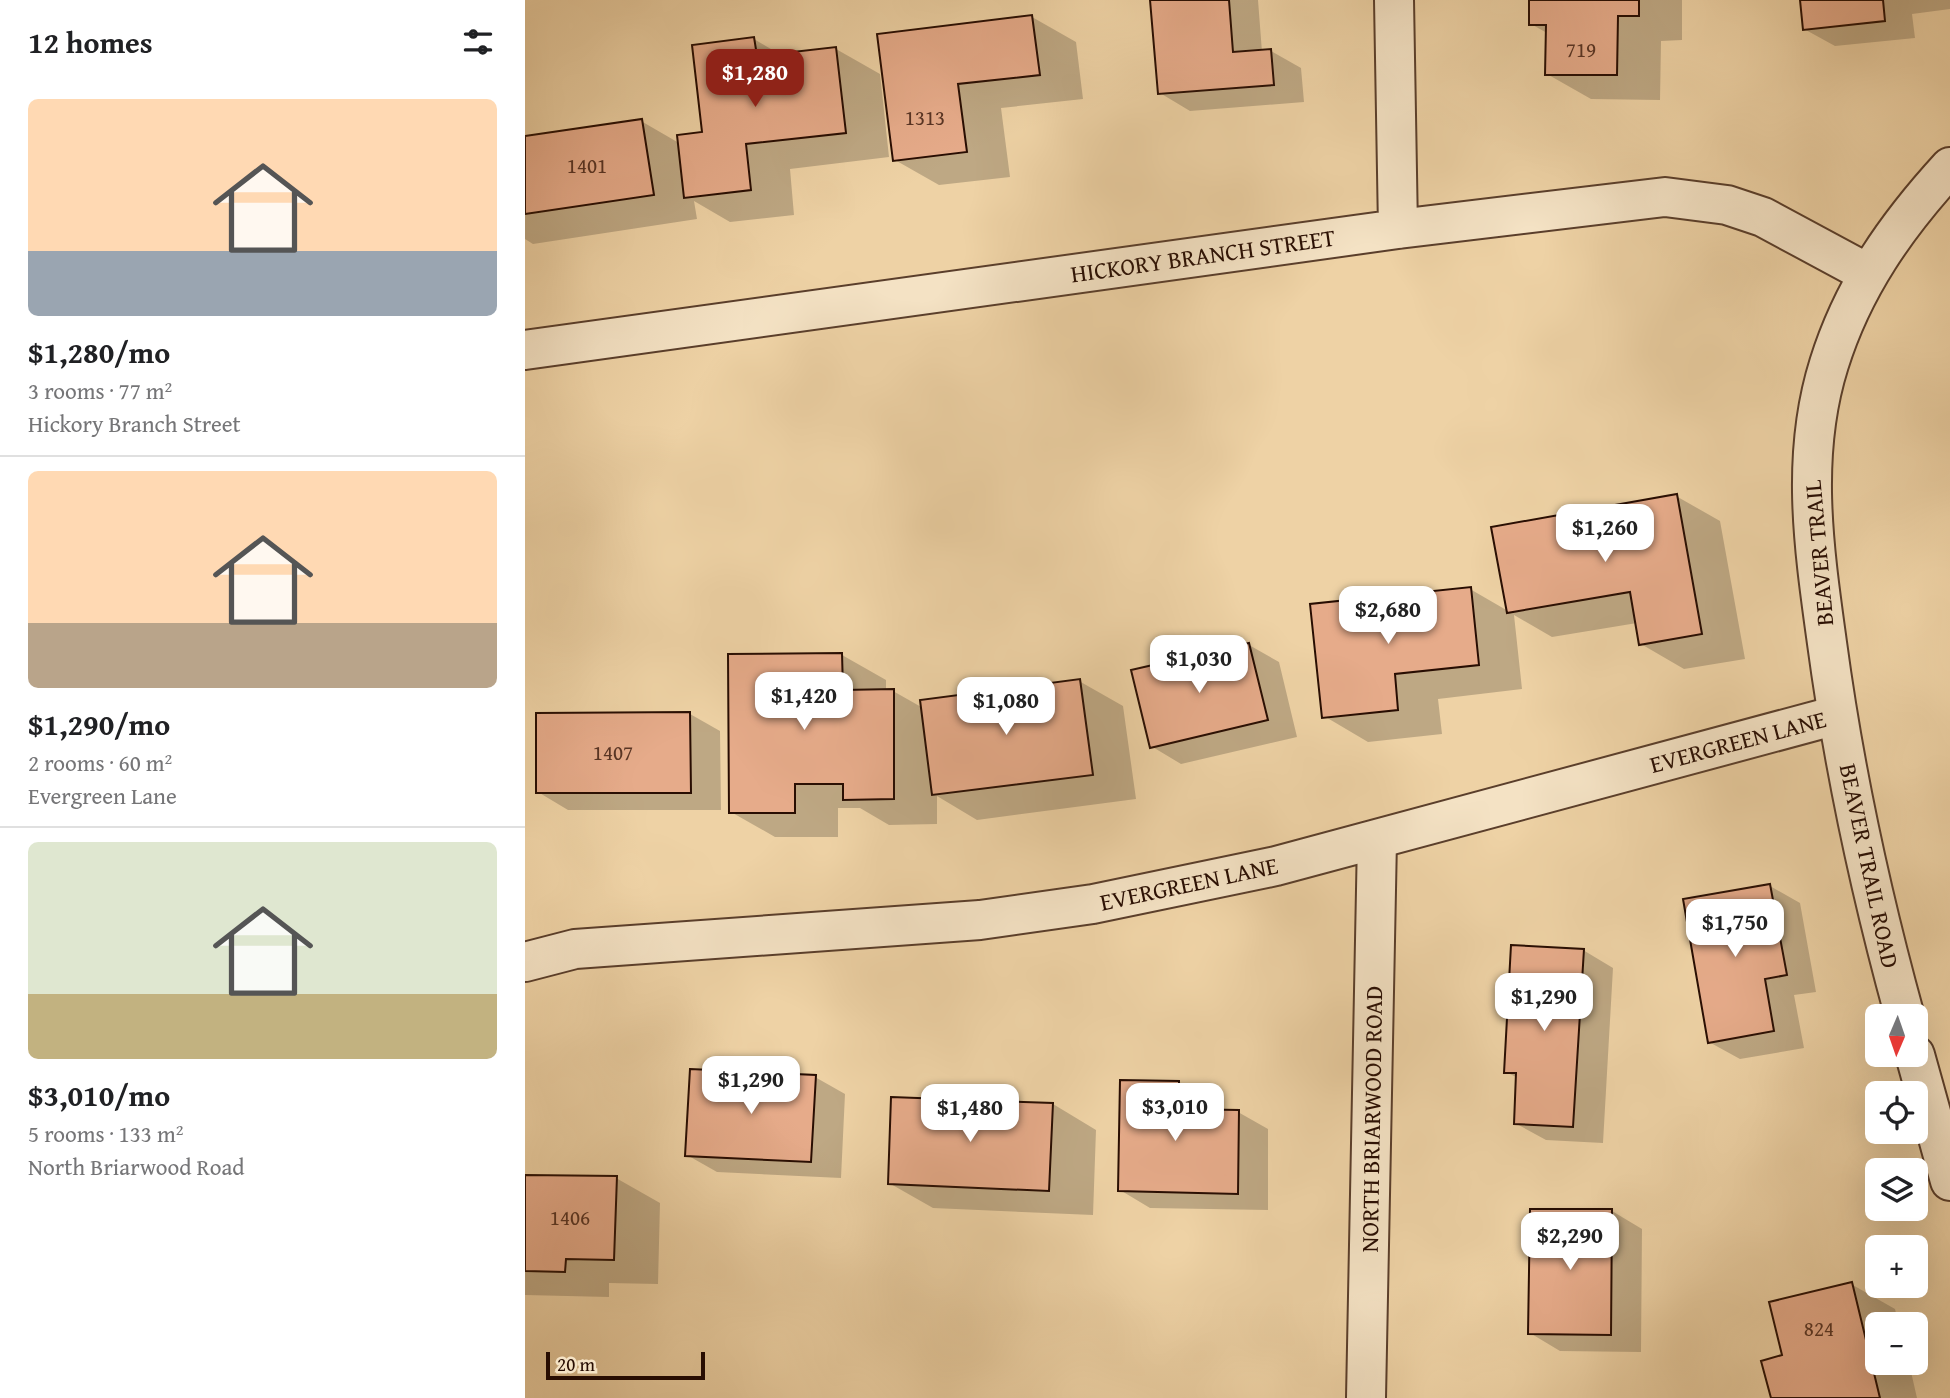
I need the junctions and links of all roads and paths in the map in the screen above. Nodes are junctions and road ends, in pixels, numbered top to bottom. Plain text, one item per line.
1 (1394, 0) edge
2 (1950, 167) edge
3 (1398, 229) junction
4 (1867, 273) junction
5 (525, 350) edge
6 (1837, 715) junction
7 (1377, 839) junction
8 (525, 962) edge
9 (1901, 1004) edge
10 (1919, 1068) edge
11 (1950, 1181) edge
12 (1366, 1398) edge

1 - 3 street
2 - 4 street, BEAVER TRAIL
3 - 4 street, HICKORY BRANCH STREET
3 - 5 street, HICKORY BRANCH STREET
4 - 6 street, BEAVER TRAIL
6 - 7 street, EVERGREEN LANE
6 - 9 street, BEAVER TRAIL ROAD
7 - 8 street, EVERGREEN LANE
7 - 12 street, NORTH BRIARWOOD ROAD
10 - 11 street

